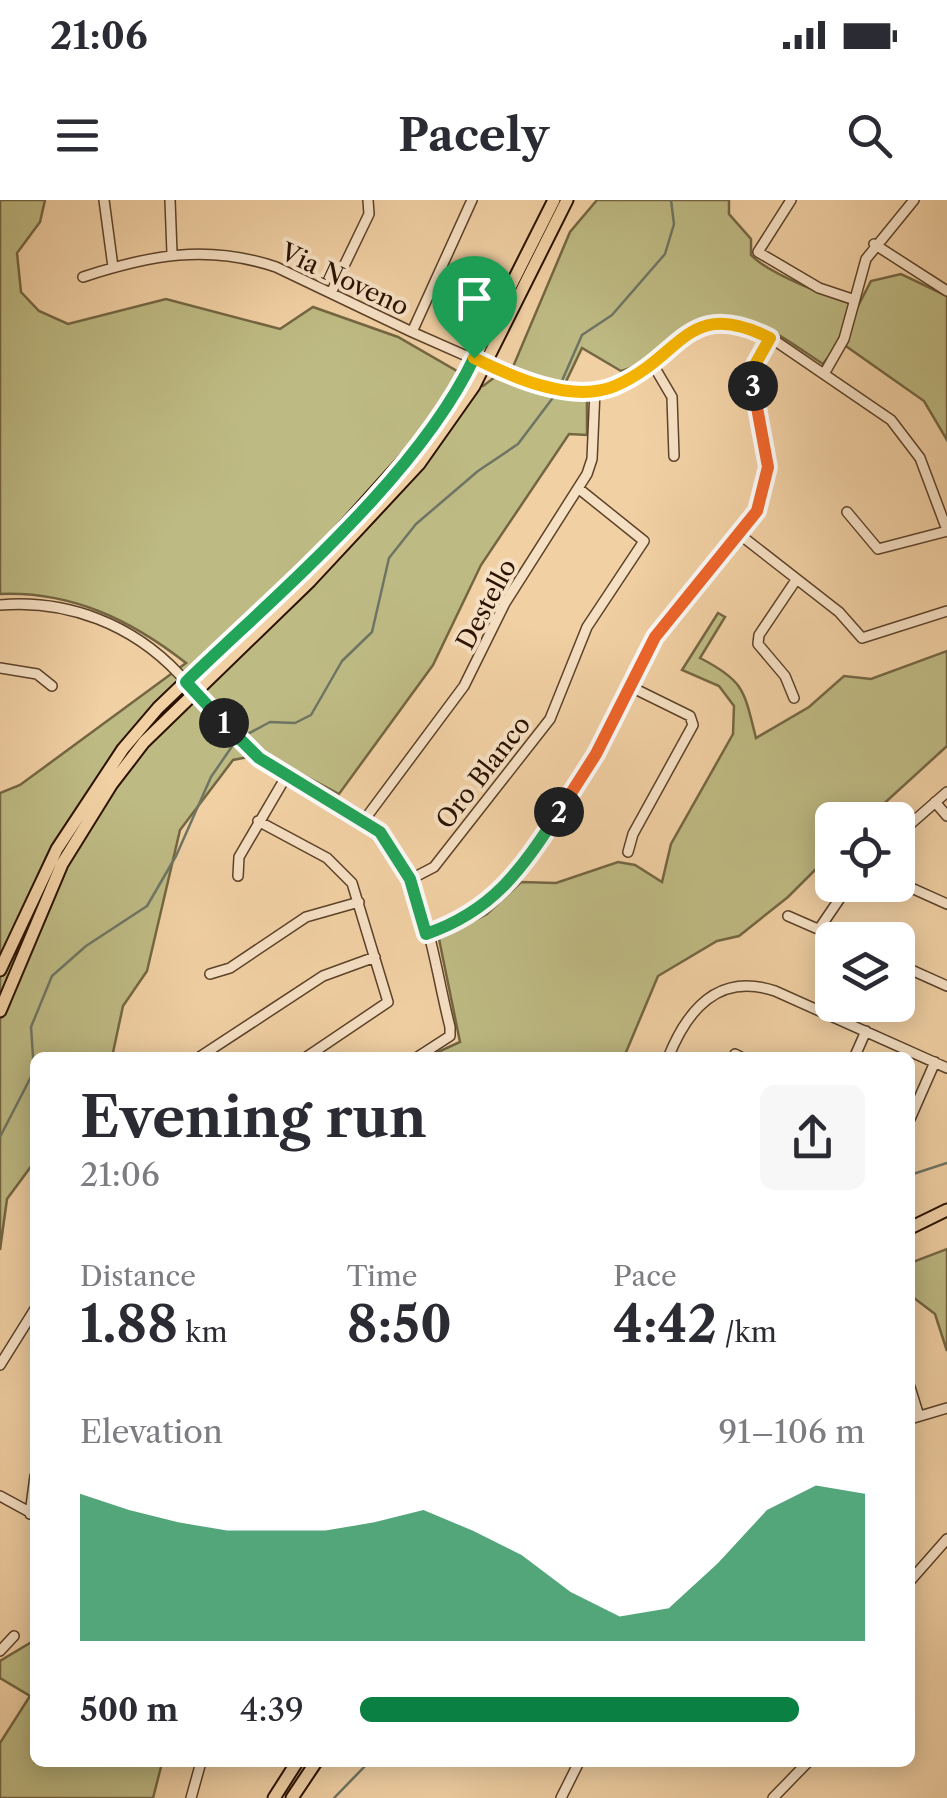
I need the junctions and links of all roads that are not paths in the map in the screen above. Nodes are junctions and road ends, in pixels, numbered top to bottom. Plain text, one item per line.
1 (104, 200) edge
2 (170, 200) edge
3 (368, 200) edge
4 (472, 200) edge
5 (554, 200) edge
6 (567, 200) edge
7 (791, 200) edge
8 (914, 200) edge
9 (874, 244) junction
10 (172, 253) junction
11 (112, 267) junction
12 (83, 277) dead end
13 (947, 291) edge
14 (332, 292) junction
15 (852, 300) junction
16 (412, 332) junction
17 (770, 338) junction
18 (479, 361) junction
19 (652, 363) junction
20 (824, 374) junction
21 (595, 390) junction
22 (674, 456) dead end
23 (578, 488) junction
24 (847, 512) dead end
25 (947, 530) edge
26 (739, 534) junction
27 (796, 580) junction
28 (0, 605) edge
29 (947, 611) edge
30 (0, 668) edge
31 (627, 685) junction
32 (52, 686) dead end
33 (190, 687) junction
34 (794, 698) dead end
35 (287, 774) junction
36 (947, 792) edge
37 (934, 802) junction
38 (947, 816) edge
39 (365, 819) junction
40 (915, 820) edge
41 (258, 821) junction
42 (628, 852) dead end
43 (238, 876) dead end
44 (410, 879) junction
45 (915, 890) edge
46 (359, 902) junction
47 (947, 904) edge
48 (788, 916) dead end
49 (815, 927) edge
50 (426, 934) junction
51 (375, 957) junction
52 (0, 970) edge
53 (915, 972) edge
54 (210, 974) dead end
55 (947, 986) edge
56 (0, 1011) edge
57 (866, 1031) junction
58 (207, 1052) edge
59 (315, 1052) edge
60 (425, 1052) edge
61 (671, 1052) edge
62 (857, 1052) edge
63 (912, 1052) edge
64 (915, 1053) edge
65 (934, 1062) junction
66 (947, 1068) edge
67 (915, 1107) edge
68 (947, 1210) edge
69 (915, 1226) edge
70 (30, 1318) edge
71 (0, 1366) edge
72 (947, 1408) edge
73 (915, 1418) edge
74 (0, 1496) edge
75 (30, 1514) edge
76 (947, 1539) edge
77 (915, 1575) edge
78 (14, 1636) dead end
79 (0, 1651) edge
80 (200, 1767) edge
81 (294, 1767) edge
82 (313, 1767) edge
83 (576, 1767) edge
84 (803, 1767) edge
85 (191, 1798) edge
86 (274, 1798) edge
87 (292, 1798) edge
88 (561, 1798) edge
89 (772, 1798) edge

1 - 11 street
2 - 10 street
3 - 14 street
4 - 16 street
5 - 18 main road
6 - 18 main road
7 - 15 street
8 - 9 street
9 - 13 street
9 - 15 street
10 - 11 street, Via Noveno
10 - 14 street, Via Noveno
11 - 12 street, Via Noveno
14 - 16 street, Via Noveno
15 - 20 street
16 - 18 street, Via Noveno
17 - 19 street, Via Noveno
17 - 20 street, Via Noveno
17 - 26 street
18 - 21 street, Via Noveno
18 - 33 main road
19 - 21 street, Via Noveno
19 - 22 street
20 - 25 street, Via Noveno
21 - 23 street, Destello
23 - 39 street, Destello
23 - 44 street, Oro Blanco
24 - 25 street
26 - 27 street
26 - 31 street
27 - 29 street
27 - 34 street
28 - 33 street
30 - 32 street
31 - 42 street
31 - 50 street
33 - 35 street
33 - 52 main road
33 - 56 main road
35 - 39 street
35 - 41 street
36 - 37 street
37 - 38 street
37 - 40 street
39 - 44 street
41 - 43 street
41 - 46 street
44 - 50 street
45 - 47 street
46 - 51 street
46 - 54 street
48 - 49 street
50 - 60 street
51 - 58 street
51 - 59 street
53 - 55 street
57 - 61 street
57 - 62 street
57 - 63 street
64 - 65 street
65 - 66 street
65 - 67 street
68 - 69 main road
70 - 71 street
72 - 73 street
74 - 75 street
76 - 77 street
78 - 79 street
80 - 85 street
81 - 86 main road
82 - 87 main road
83 - 88 street
84 - 89 street

